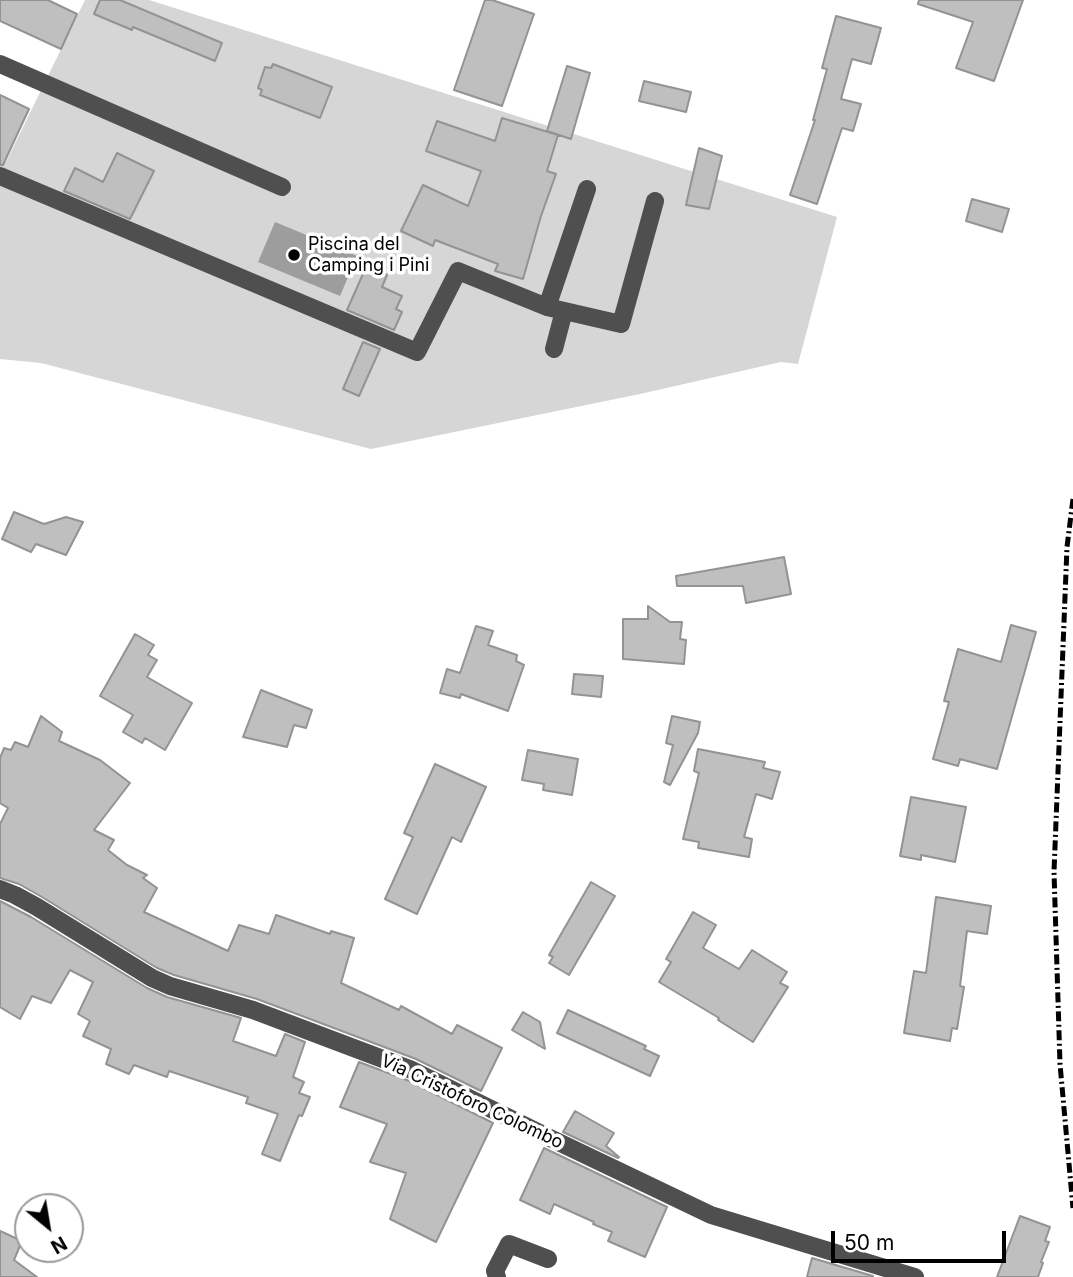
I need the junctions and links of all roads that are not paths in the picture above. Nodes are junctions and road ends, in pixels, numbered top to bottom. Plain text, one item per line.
1 (0, 64) edge
2 (0, 176) edge
3 (282, 187) dead end
4 (587, 189) dead end
5 (655, 201) dead end
6 (556, 309) junction
7 (554, 349) dead end
8 (0, 889) edge
9 (548, 1259) dead end
10 (498, 1277) edge
11 (915, 1277) edge

1 - 3 street
2 - 6 street
4 - 6 street
5 - 6 street
6 - 7 street
8 - 11 street, Via Cristoforo Colombo
9 - 10 street

